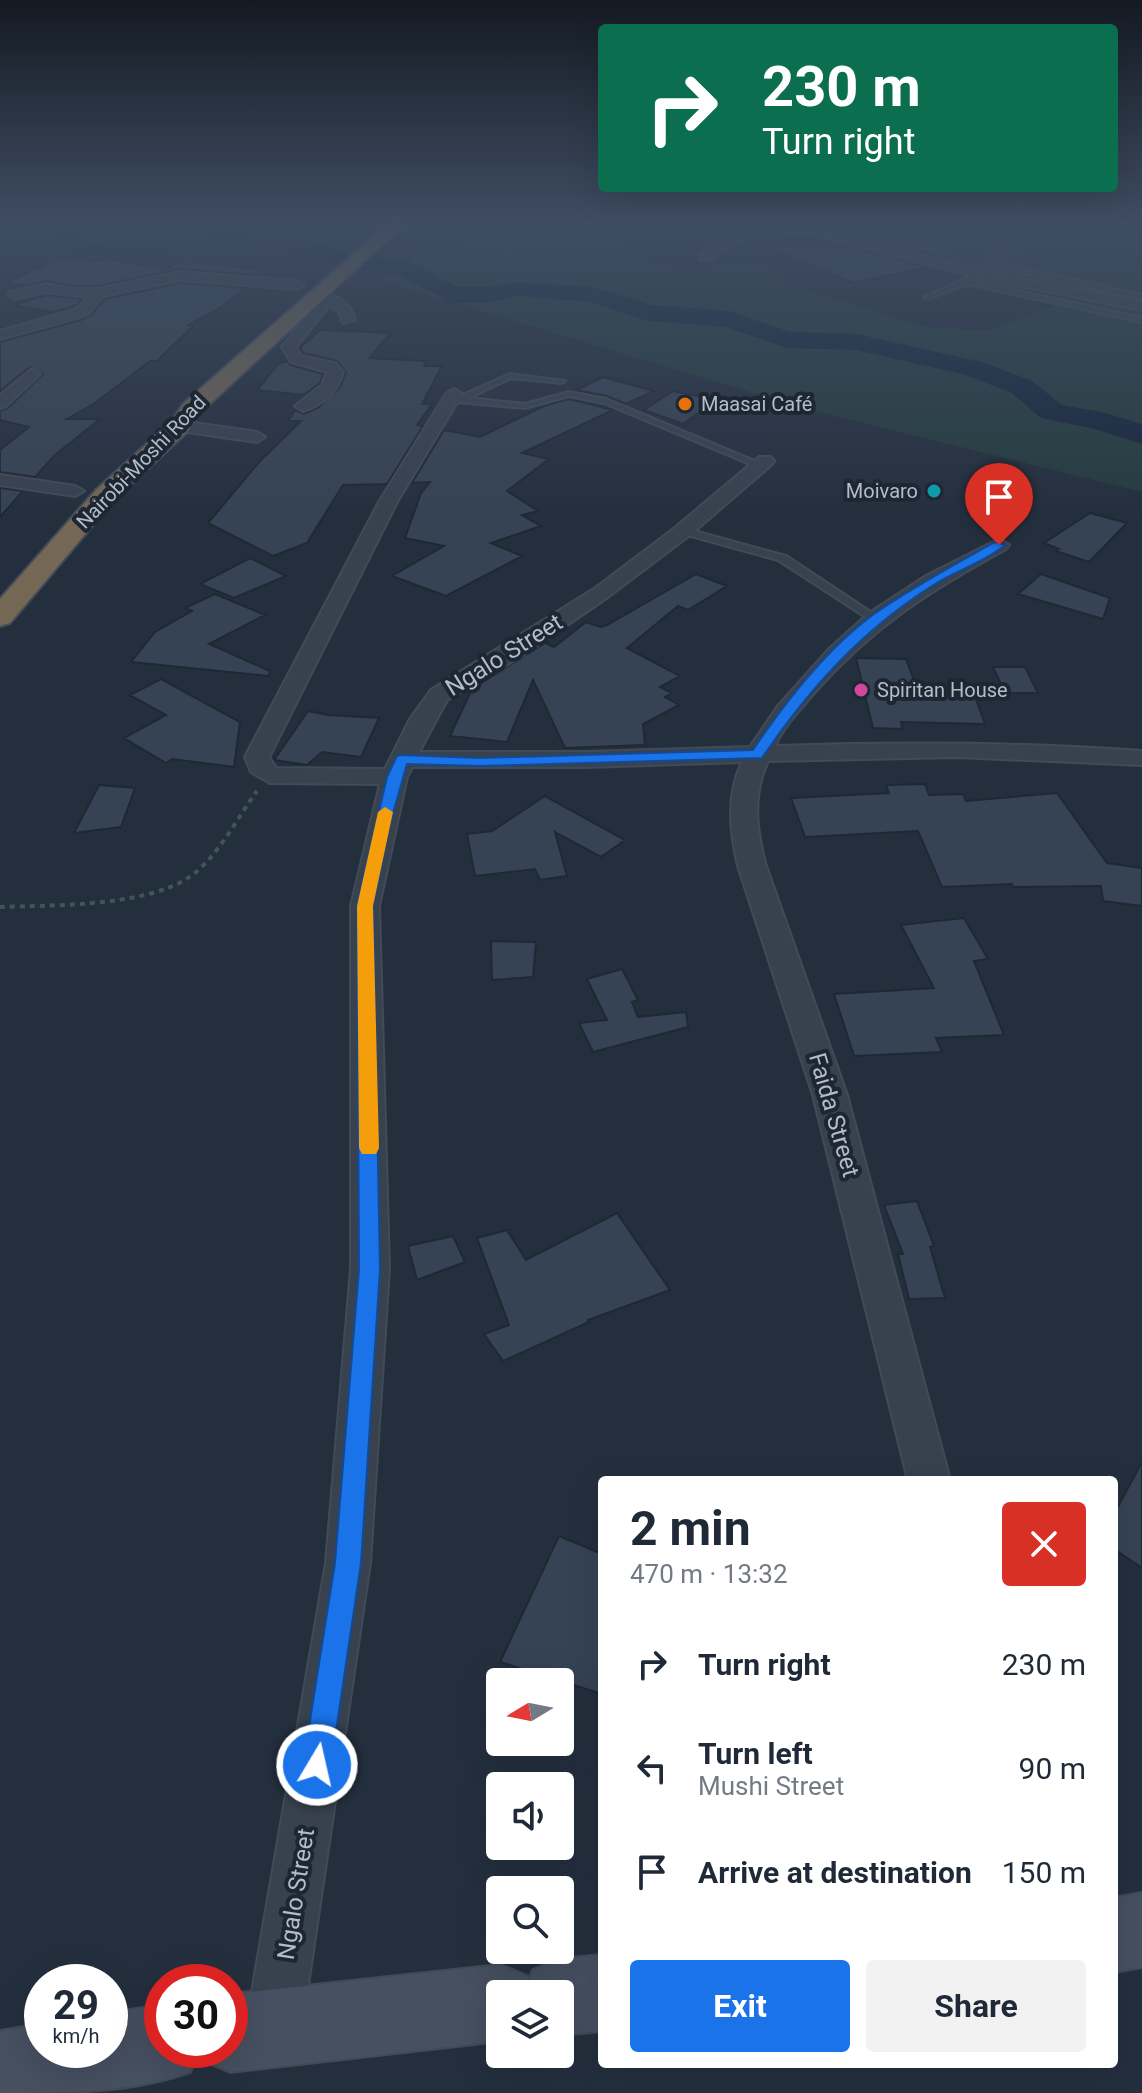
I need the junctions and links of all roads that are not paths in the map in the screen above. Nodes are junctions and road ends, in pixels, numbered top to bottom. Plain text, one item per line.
1 (58, 320) edge
2 (273, 320) edge
3 (281, 320) edge
4 (311, 320) edge
5 (0, 335) edge
6 (32, 374) dead end
7 (561, 381) dead end
8 (172, 396) dead end
9 (453, 397) junction
10 (0, 403) edge
11 (303, 406) dead end
12 (180, 426) junction
13 (257, 437) dead end
14 (762, 463) joint
15 (96, 470) dead end
16 (0, 480) edge
17 (75, 491) junction
18 (53, 514) dead end
19 (683, 531) junction
20 (999, 545) dead end
21 (0, 617) edge
22 (876, 619) junction
23 (757, 755) junction
24 (1142, 758) edge
25 (398, 768) junction
26 (928, 1476) edge
27 (1142, 1930) edge
28 (1118, 1934) edge
29 (598, 1993) edge
30 (574, 1996) edge
31 (486, 2004) edge
32 (252, 2029) edge
33 (144, 2047) edge
34 (0, 2070) edge

1 - 5 street
2 - 8 highway, Nairobi-Moshi Road
3 - 12 highway, Nairobi-Moshi Road
4 - 11 street
6 - 10 street
7 - 9 lane
9 - 14 lane
9 - 25 street
12 - 13 street
12 - 21 highway, Nairobi-Moshi Road
14 - 19 street, Ngalo Street
15 - 17 highway, Nairobi-Moshi Road
16 - 17 street
17 - 18 highway, Nairobi-Moshi Road
19 - 22 lane
19 - 25 street, Ngalo Street
20 - 22 street, Faida Street
22 - 23 street, Faida Street
23 - 24 street
23 - 25 street
23 - 26 street, Faida Street
25 - 32 street, Ngalo Street
27 - 28 street
29 - 30 street
31 - 32 street
33 - 34 street

